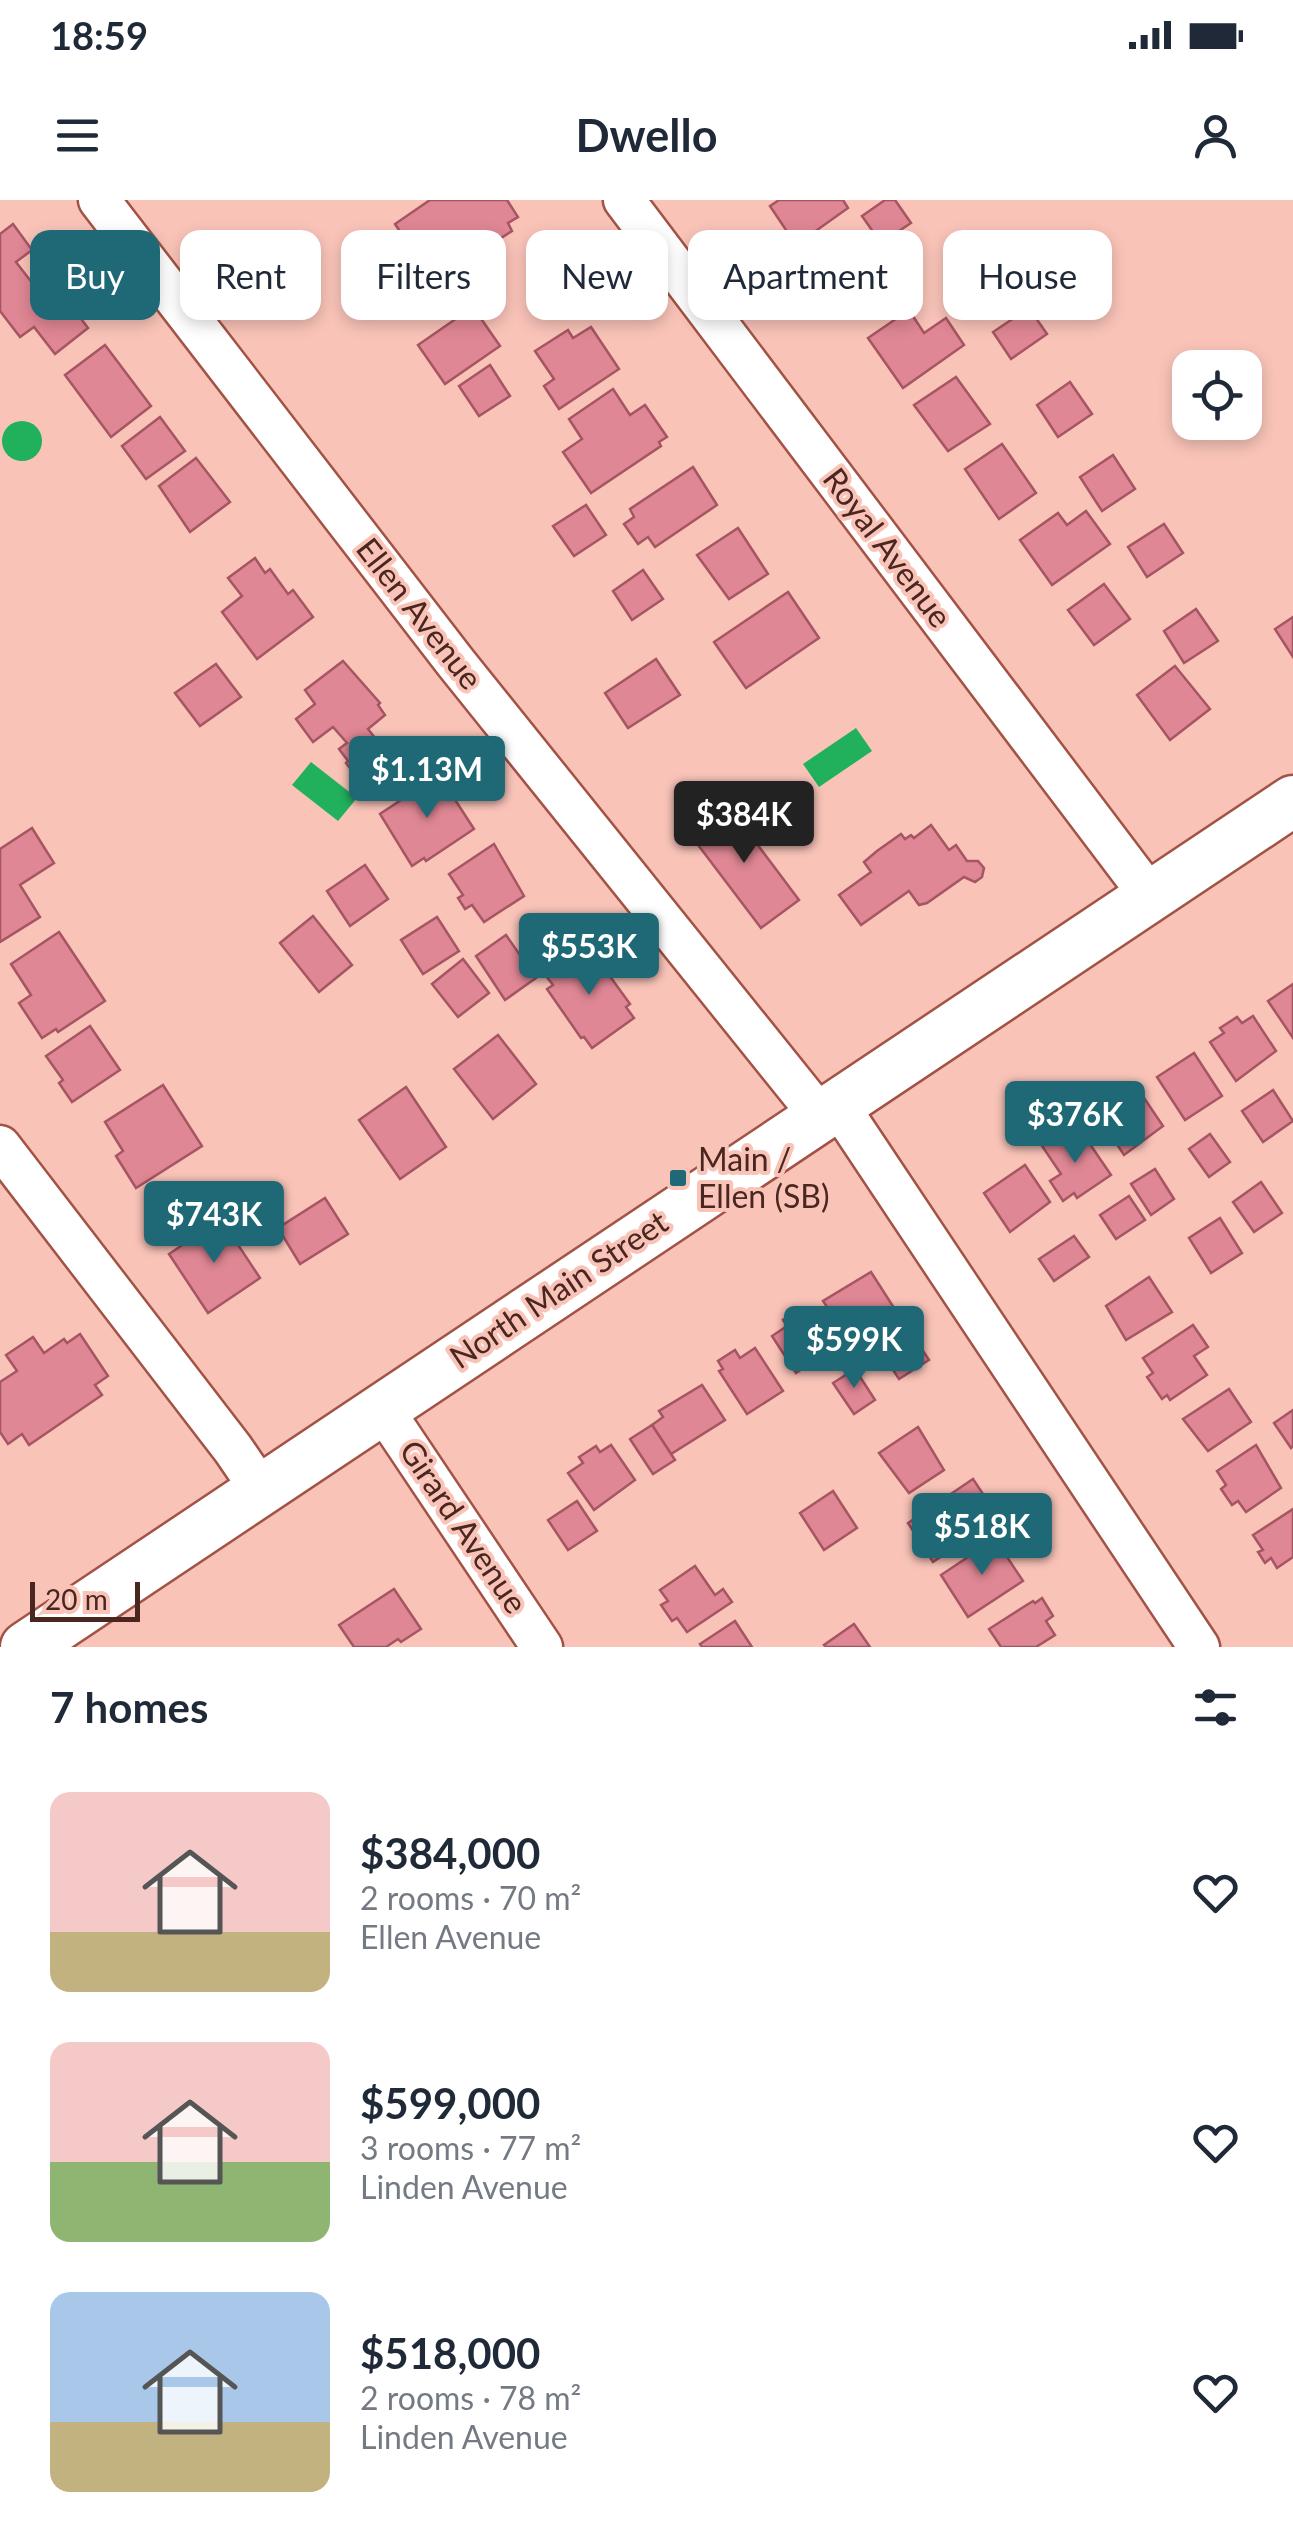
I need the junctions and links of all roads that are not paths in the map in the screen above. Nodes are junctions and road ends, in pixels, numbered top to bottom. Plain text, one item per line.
1 (99, 200) edge
2 (624, 200) edge
3 (1288, 817) edge
4 (1150, 896) junction
5 (829, 1110) junction
6 (0, 1146) edge
7 (382, 1408) junction
8 (261, 1490) junction
9 (26, 1647) edge
10 (542, 1647) edge
11 (1199, 1647) edge

1 - 5 street, Ellen Avenue
2 - 4 street, Royal Avenue
3 - 4 main road, North Main Street
4 - 5 main road, North Main Street
5 - 7 main road, North Main Street
5 - 11 street, Ellen Avenue
6 - 8 street
7 - 8 main road, North Main Street
7 - 10 street, Girard Avenue
8 - 9 main road, North Main Street

